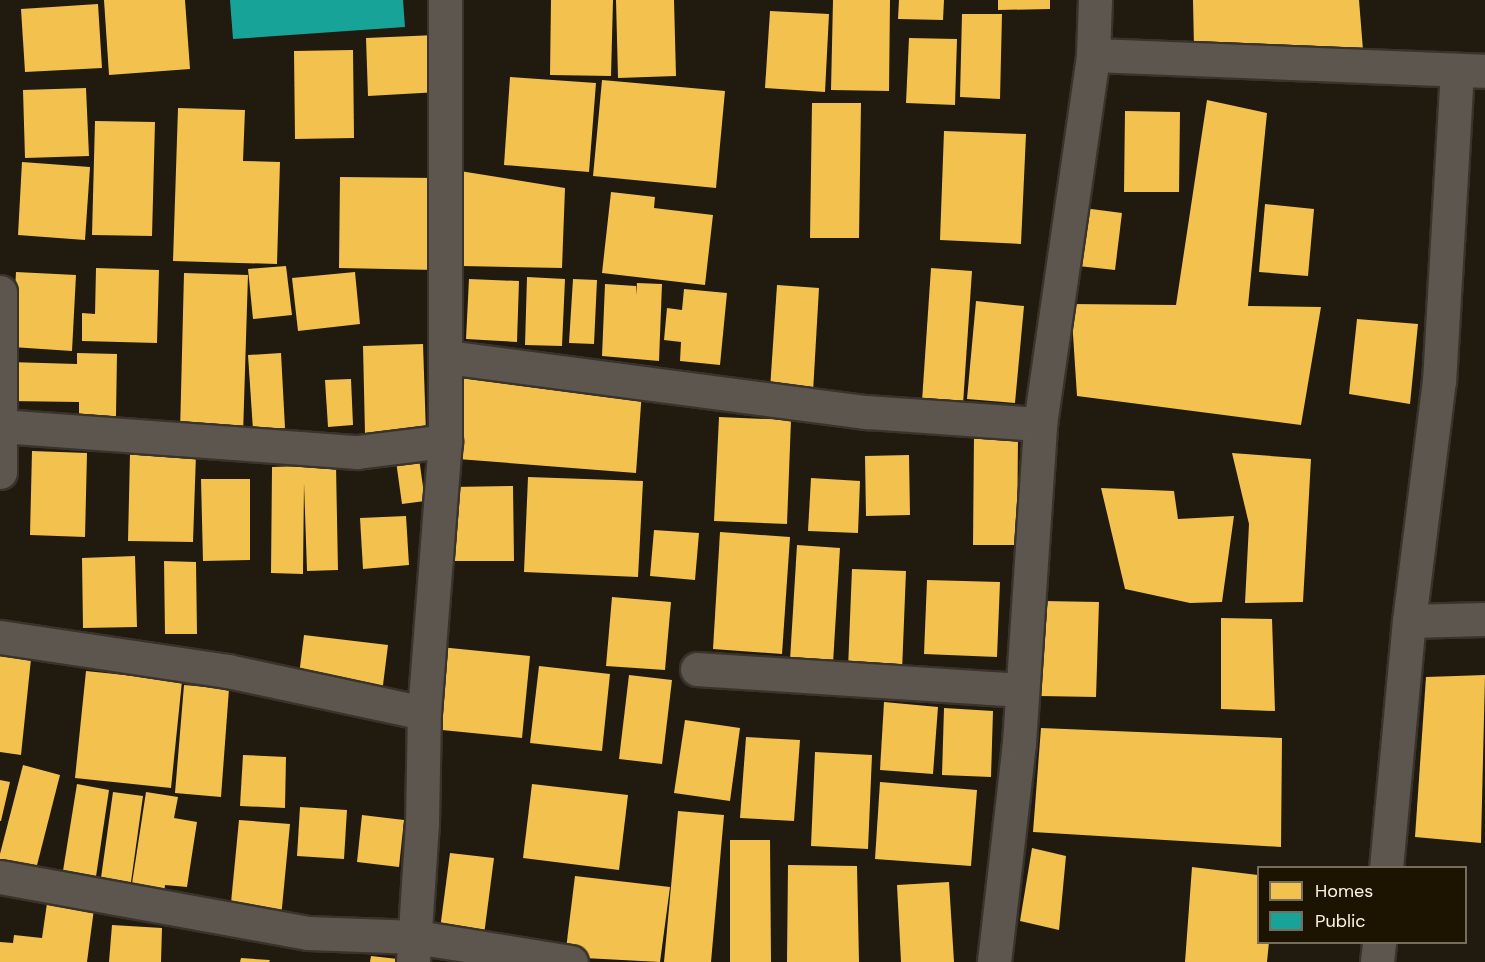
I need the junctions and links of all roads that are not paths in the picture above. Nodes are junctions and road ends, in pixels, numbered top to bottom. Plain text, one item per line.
1 (445, 0) edge
2 (1095, 0) edge
3 (1093, 55) junction
4 (1471, 70) edge
5 (0, 292) edge
6 (447, 357) junction
7 (1, 369) edge
8 (1040, 424) junction
9 (0, 426) edge
10 (445, 441) junction
11 (0, 472) edge
12 (1485, 620) edge
13 (1408, 621) junction
14 (0, 637) edge
15 (697, 669) dead end
16 (1020, 690) junction
17 (424, 713) junction
18 (1386, 866) edge
19 (0, 877) edge
20 (1379, 944) edge
21 (414, 950) edge
22 (571, 962) edge
23 (994, 962) edge
24 (1377, 962) edge

1 - 6 street
2 - 3 street
3 - 4 street
3 - 8 street
4 - 13 street
5 - 7 street
6 - 8 street
6 - 10 street
7 - 9 street
8 - 16 street
9 - 10 street
9 - 11 street
10 - 17 street
12 - 13 street
13 - 18 street
14 - 17 street
15 - 16 street
16 - 23 street
17 - 21 street
19 - 21 street
20 - 24 street
21 - 22 street

